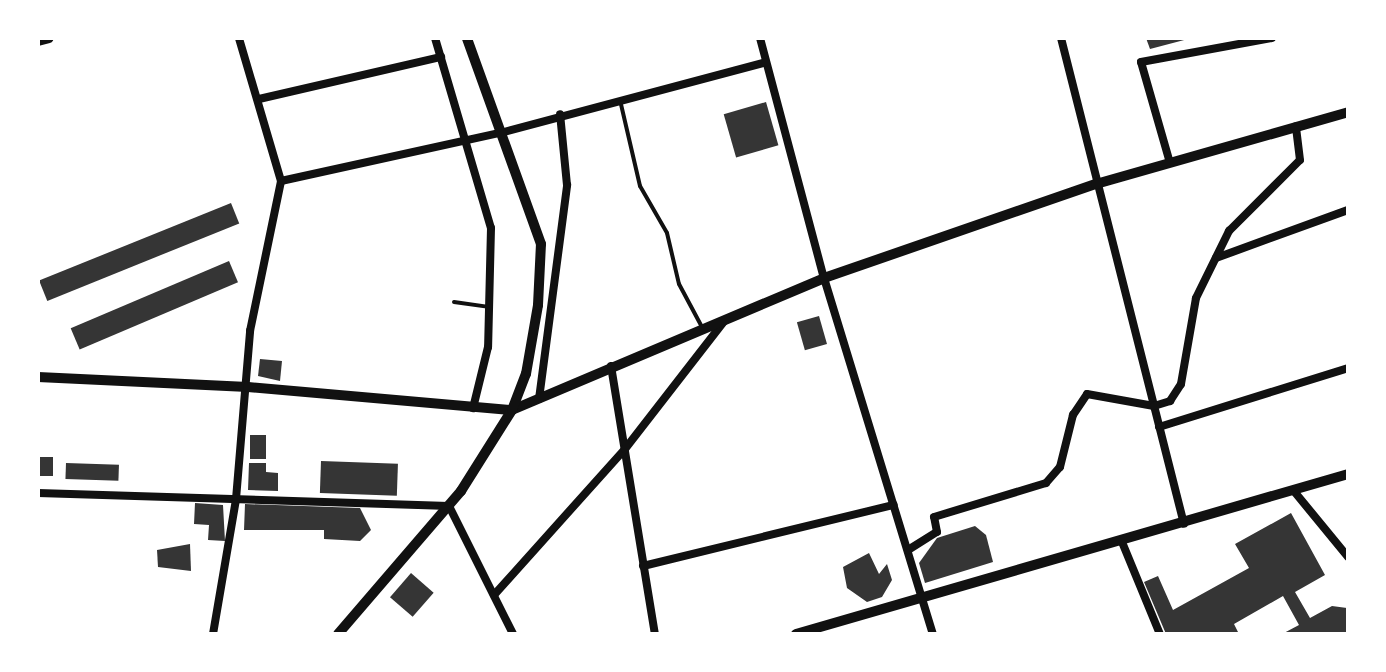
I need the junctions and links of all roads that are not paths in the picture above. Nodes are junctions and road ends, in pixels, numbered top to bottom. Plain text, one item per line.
1 (49, 38) edge
2 (239, 38) edge
3 (435, 38) edge
4 (467, 38) edge
5 (760, 38) edge
6 (1061, 38) edge
7 (1272, 38) edge
8 (38, 41) edge
9 (441, 57) junction
10 (766, 62) junction
11 (620, 98) junction
12 (259, 99) junction
13 (1348, 112) edge
14 (560, 114) junction
15 (1296, 126) junction
16 (500, 133) junction
17 (466, 141) junction
18 (1170, 163) junction
19 (281, 181) junction
20 (1096, 184) junction
21 (1348, 210) edge
22 (1216, 258) junction
23 (824, 278) junction
24 (454, 302) dead end
25 (491, 308) junction
26 (728, 317) junction
27 (703, 329) junction
28 (611, 366) junction
29 (1348, 368) edge
30 (38, 377) edge
31 (248, 387) junction
32 (539, 399) junction
33 (1154, 406) junction
34 (473, 408) junction
35 (512, 410) junction
36 (1159, 427) junction
37 (625, 449) junction
38 (1348, 474) edge
39 (1293, 490) junction
40 (38, 493) edge
41 (236, 499) junction
42 (894, 505) junction
43 (449, 506) junction
44 (1184, 524) junction
45 (1122, 542) junction
46 (908, 550) junction
47 (1348, 557) edge
48 (643, 566) junction
49 (494, 595) junction
50 (923, 600) junction
51 (213, 634) edge
52 (338, 634) edge
53 (513, 634) edge
54 (655, 634) edge
55 (796, 634) edge
56 (933, 634) edge
57 (1160, 634) edge

1 - 8 street
2 - 12 street
3 - 9 street
4 - 16 street
5 - 10 street
6 - 20 street
7 - 18 street
9 - 12 street
9 - 17 street
10 - 11 street
10 - 23 street
11 - 14 street
11 - 27 lane
12 - 19 street
13 - 15 street
14 - 16 street
14 - 32 street
15 - 18 street
15 - 22 street
16 - 17 street
16 - 35 street
17 - 19 street
17 - 25 street
18 - 20 street
19 - 31 street
20 - 23 street
20 - 33 street
21 - 22 street
22 - 33 street
23 - 26 street
23 - 42 street
24 - 25 lane
25 - 34 street
26 - 27 street
26 - 37 street
27 - 28 street
28 - 32 street
28 - 37 street
29 - 36 street
30 - 31 street
31 - 34 street
31 - 41 street
32 - 35 street
33 - 36 street
33 - 46 street
34 - 35 street
35 - 43 street
36 - 44 street
37 - 48 street
37 - 49 street
38 - 39 street
39 - 44 street
39 - 47 street
40 - 41 street
41 - 43 street
41 - 51 street
42 - 46 street
42 - 48 street
43 - 49 street
43 - 52 street
44 - 45 street
45 - 50 street
45 - 57 street
46 - 50 street
48 - 54 street
49 - 53 street
50 - 55 street
50 - 56 street

